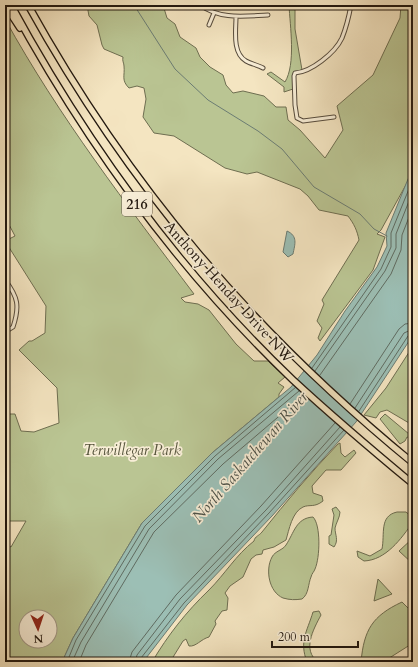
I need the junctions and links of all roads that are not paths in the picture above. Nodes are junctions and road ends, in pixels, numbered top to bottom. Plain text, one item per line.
1 (5, 5) edge
2 (11, 5) edge
3 (28, 5) edge
4 (200, 5) edge
5 (351, 5) edge
6 (214, 13) junction
7 (268, 15) dead end
8 (236, 17) junction
9 (209, 25) dead end
10 (31, 43) junction
11 (263, 68) dead end
12 (334, 116) dead end
13 (6, 283) edge
14 (5, 332) edge
15 (413, 463) edge
16 (413, 484) edge

1 - 10 highway
2 - 10 highway, Anthony Henday Drive NW / 216
3 - 15 highway, Anthony Henday Drive NW / 216
4 - 6 street
5 - 12 street
6 - 8 street
6 - 9 street
7 - 8 street
8 - 11 street
10 - 16 highway, Anthony Henday Drive NW / 216
13 - 14 street

